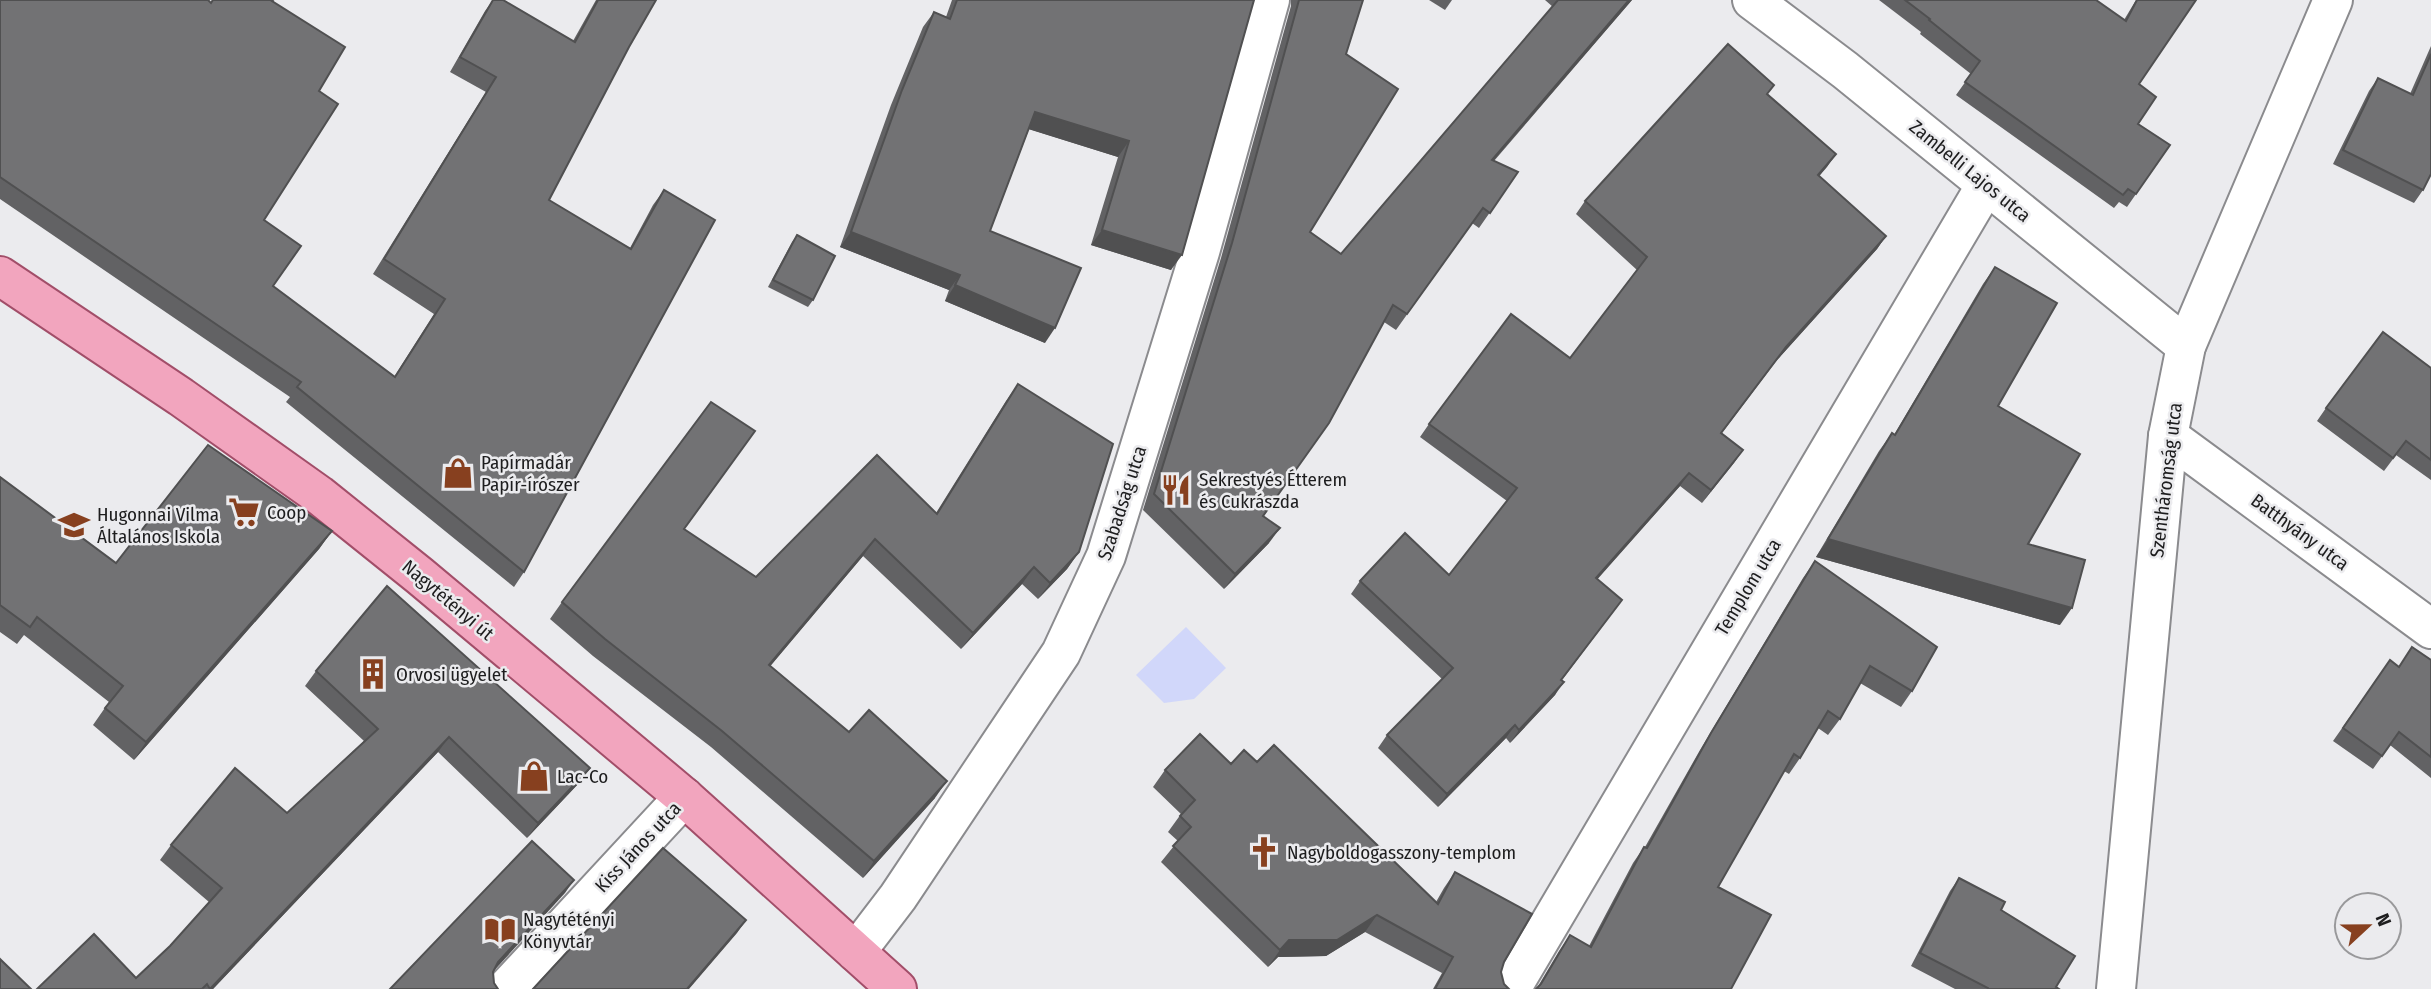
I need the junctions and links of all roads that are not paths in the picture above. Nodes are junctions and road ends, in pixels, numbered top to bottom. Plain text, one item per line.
1 (1270, 0) edge
2 (1752, 0) edge
3 (2333, 0) edge
4 (1986, 185) junction
5 (0, 276) edge
6 (2186, 346) junction
7 (2168, 436) junction
8 (2431, 629) edge
9 (684, 797) junction
10 (856, 952) junction
11 (506, 989) edge
12 (897, 989) edge
13 (1511, 989) edge
14 (2116, 989) edge

1 - 10 street, Szabadság utca
2 - 4 street, Zambelli Lajos utca
3 - 6 street, Szentháromság utca
4 - 6 street, Zambelli Lajos utca
4 - 13 street, Templom utca
5 - 9 main road, Nagytétényi út
6 - 7 street, Szentháromság utca
7 - 8 street, Batthyány utca
7 - 14 street, Szentháromság utca
9 - 10 main road, Nagytétényi út
9 - 11 street, Kiss János utca
10 - 12 main road, Nagytétényi út

